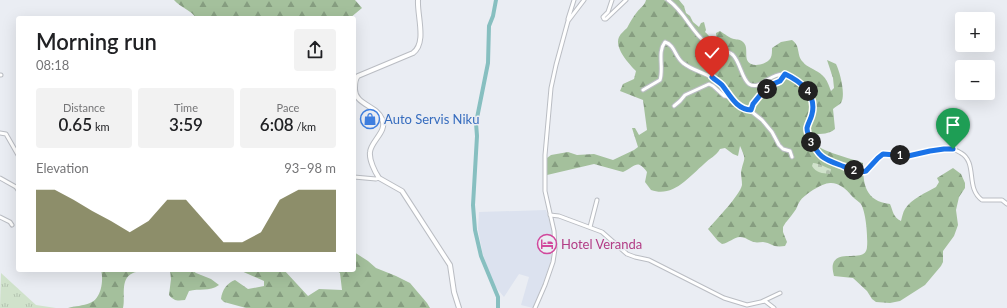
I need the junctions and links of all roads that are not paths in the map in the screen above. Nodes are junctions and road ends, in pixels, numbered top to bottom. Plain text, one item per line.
1 (418, 0) edge
2 (574, 0) edge
3 (584, 0) edge
4 (612, 0) edge
5 (626, 0) edge
6 (668, 0) edge
7 (568, 21) junction
8 (785, 74) junction
9 (356, 80) edge
10 (643, 90) dead end
11 (356, 93) edge
12 (730, 97) junction
13 (674, 106) dead end
14 (751, 110) junction
15 (0, 133) edge
16 (16, 152) edge
17 (792, 157) dead end
18 (356, 177) edge
19 (0, 178) edge
20 (379, 178) junction
21 (16, 187) edge
22 (598, 200) dead end
23 (1007, 204) edge
24 (550, 215) junction
25 (0, 218) edge
26 (12, 225) dead end
27 (590, 227) junction
28 (780, 293) dead end
29 (762, 301) junction
30 (459, 308) edge
31 (535, 308) edge
32 (774, 308) edge

1 - 9 street
2 - 7 street
3 - 7 street
4 - 5 street
6 - 8 street
7 - 24 street
8 - 14 street
8 - 23 street
10 - 12 street
11 - 20 street
12 - 13 street
12 - 14 street
14 - 17 street
15 - 16 street
18 - 20 street
19 - 21 street
20 - 30 street
22 - 27 street
24 - 27 street
24 - 31 street
25 - 26 street
27 - 29 street
28 - 29 street
29 - 32 street

